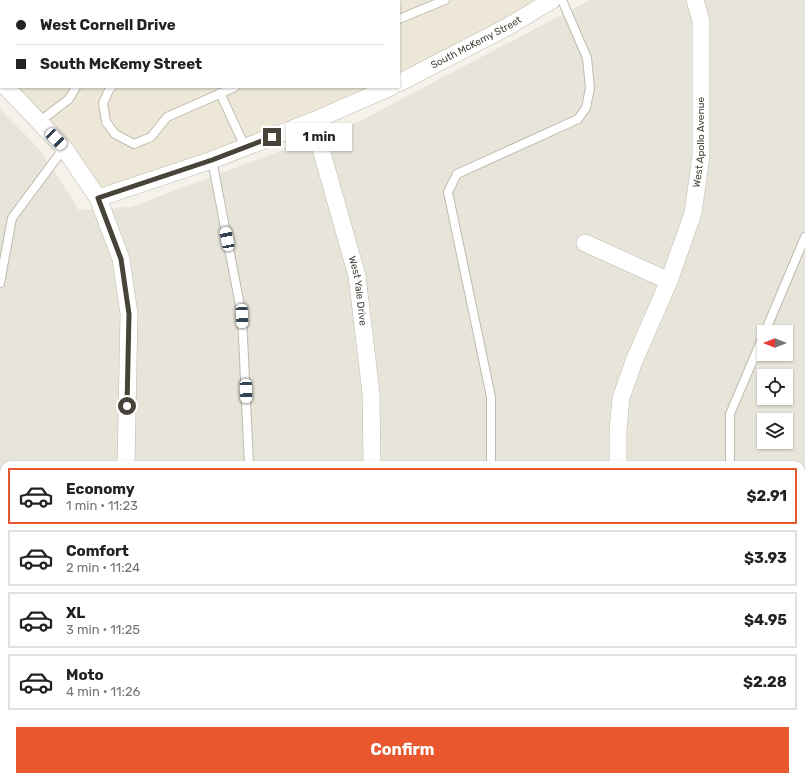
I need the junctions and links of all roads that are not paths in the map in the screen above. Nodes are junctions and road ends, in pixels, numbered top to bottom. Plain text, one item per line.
1 (445, 0) edge
2 (552, 0) edge
3 (562, 0) edge
4 (695, 0) edge
5 (400, 19) edge
6 (400, 82) edge
7 (7, 88) edge
8 (75, 88) edge
9 (110, 88) edge
10 (232, 88) edge
11 (389, 88) edge
12 (220, 93) junction
13 (313, 121) junction
14 (39, 122) junction
15 (245, 147) junction
16 (64, 148) junction
17 (212, 160) junction
18 (98, 198) junction
19 (805, 237) edge
20 (585, 244) dead end
21 (670, 281) junction
22 (0, 283) edge
23 (767, 325) edge
24 (757, 350) edge
25 (126, 461) edge
26 (249, 461) edge
27 (372, 461) edge
28 (491, 461) edge
29 (618, 461) edge
30 (730, 461) edge

1 - 5 lane
2 - 6 street, South McKemy Street
3 - 28 lane
4 - 21 street, West Apollo Avenue
7 - 14 street
8 - 14 lane
9 - 12 lane
10 - 12 lane
11 - 13 street
12 - 15 lane
13 - 15 street
13 - 27 street, West Yale Drive
14 - 16 street
15 - 17 street
16 - 18 street
16 - 22 lane
17 - 18 street
17 - 26 lane
18 - 25 street
19 - 23 lane
20 - 21 street
21 - 29 street, West Apollo Avenue
24 - 30 lane

